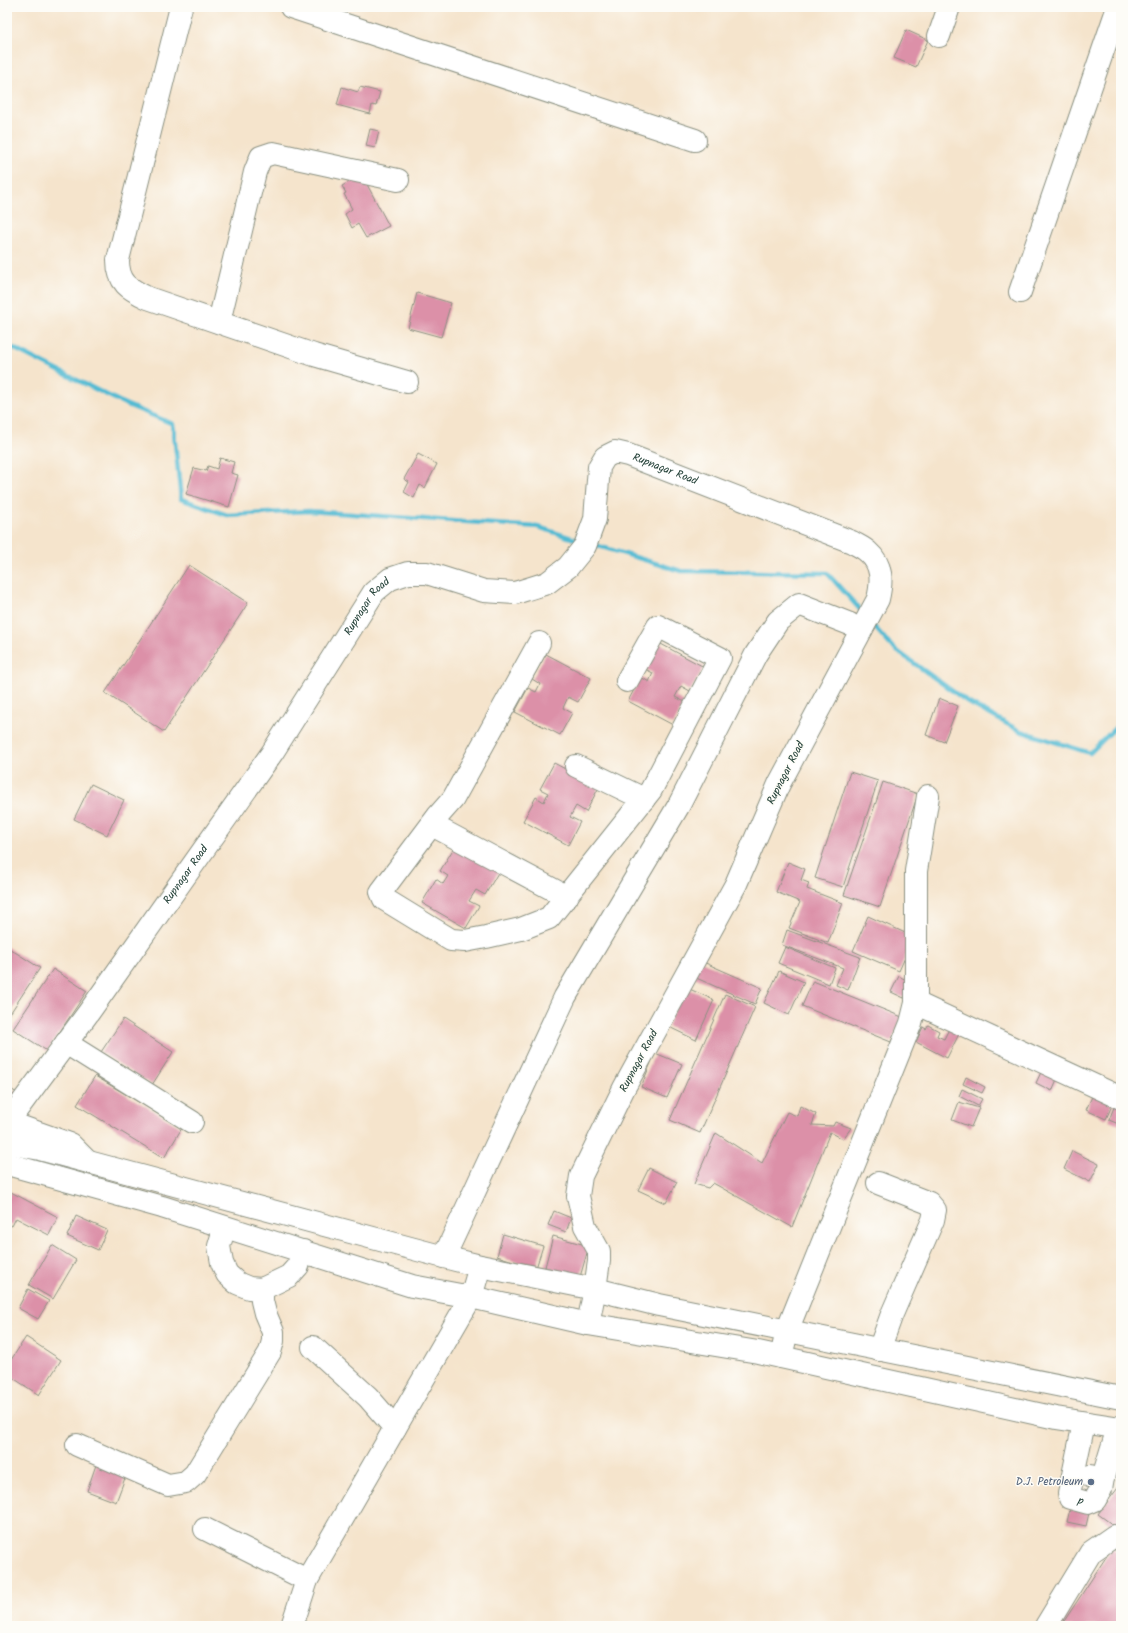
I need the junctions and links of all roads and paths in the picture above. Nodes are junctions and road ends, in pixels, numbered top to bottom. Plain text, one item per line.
1 (181, 7) edge
2 (291, 7) edge
3 (949, 7) edge
4 (1118, 7) edge
5 (938, 36) dead end
6 (695, 140) dead end
7 (398, 180) dead end
8 (1020, 292) dead end
9 (219, 322) junction
10 (407, 382) dead end
11 (862, 620) junction
12 (539, 643) dead end
13 (627, 681) dead end
14 (576, 766) dead end
15 (648, 794) junction
16 (928, 796) dead end
17 (679, 805) junction
18 (432, 825) junction
19 (567, 897) junction
20 (916, 1003) junction
21 (66, 1043) junction
22 (1121, 1098) edge
23 (7, 1122) edge
24 (192, 1122) dead end
25 (7, 1143) edge
26 (87, 1161) junction
27 (7, 1164) edge
28 (878, 1183) dead end
29 (222, 1236) dead end
30 (303, 1251) junction
31 (444, 1257) junction
32 (480, 1266) junction
33 (262, 1289) junction
34 (595, 1289) junction
35 (471, 1297) junction
36 (588, 1324) junction
37 (787, 1331) junction
38 (313, 1347) dead end
39 (879, 1350) junction
40 (782, 1358) junction
41 (1121, 1398) edge
42 (1084, 1423) junction
43 (395, 1428) junction
44 (1120, 1428) edge
45 (77, 1446) dead end
46 (205, 1529) dead end
47 (1121, 1538) edge
48 (307, 1580) junction
49 (292, 1626) edge
50 (1046, 1626) edge

1 - 9 street
2 - 6 street
3 - 5 street
4 - 8 street
7 - 9 street
9 - 10 street
11 - 17 street
11 - 21 street, Rupnagar Road
11 - 34 street, Rupnagar Road
12 - 18 street
13 - 15 street
14 - 15 street
15 - 17 street
15 - 19 street
16 - 20 street
17 - 31 street
18 - 19 street
18 - 19 street
20 - 22 street
20 - 37 street
21 - 23 street, Rupnagar Road
21 - 24 street
23 - 26 street
25 - 26 street
26 - 31 street
27 - 30 street
28 - 39 street
29 - 33 street
30 - 33 street
30 - 35 street
31 - 32 street
32 - 34 street
32 - 35 street
33 - 45 street
34 - 36 street, Rupnagar Road
34 - 37 street
35 - 36 street
35 - 43 street
36 - 40 street
37 - 39 street
37 - 40 street
38 - 43 street
39 - 41 street
40 - 42 street
42 - 44 street
42 - 44 street, p
43 - 48 street
46 - 48 street
47 - 50 street
48 - 49 street

